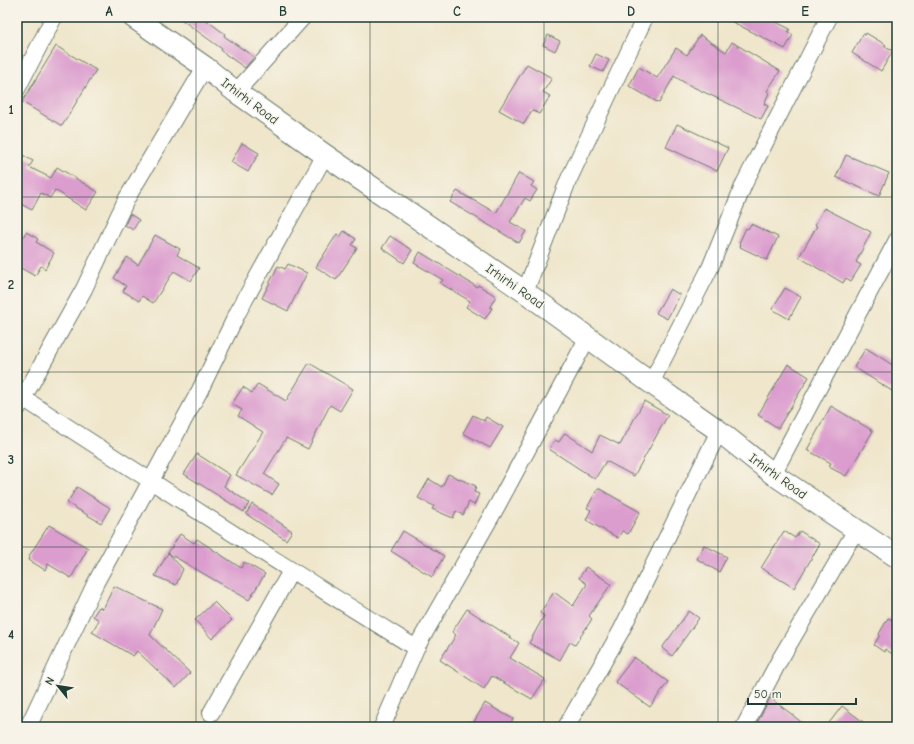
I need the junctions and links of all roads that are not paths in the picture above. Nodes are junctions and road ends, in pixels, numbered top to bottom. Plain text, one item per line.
1 (54, 17) edge
2 (133, 17) edge
3 (303, 17) edge
4 (645, 17) edge
5 (829, 17) edge
6 (206, 67) junction
7 (17, 89) edge
8 (236, 92) junction
9 (325, 155) junction
10 (897, 240) edge
11 (525, 292) junction
12 (588, 337) junction
13 (650, 383) junction
14 (20, 403) edge
15 (719, 431) junction
16 (773, 474) junction
17 (150, 481) junction
18 (856, 530) junction
19 (897, 557) edge
20 (291, 571) junction
21 (416, 648) junction
22 (210, 713) dead end
23 (28, 727) edge
24 (382, 727) edge
25 (566, 727) edge
26 (744, 727) edge

1 - 7 street
2 - 6 street, Irhirhi Road
3 - 8 street
4 - 11 street
5 - 13 street
6 - 8 street, Irhirhi Road
6 - 14 street
8 - 9 street, Irhirhi Road
9 - 11 street, Irhirhi Road
9 - 17 street
10 - 16 street
11 - 12 street, Irhirhi Road
12 - 13 street, Irhirhi Road
12 - 21 street
13 - 15 street, Irhirhi Road
14 - 17 street
15 - 16 street, Irhirhi Road
15 - 25 street
16 - 18 street, Irhirhi Road
17 - 20 street
17 - 23 street
18 - 19 street, Irhirhi Road
18 - 26 street
20 - 21 street
20 - 22 street
21 - 24 street

